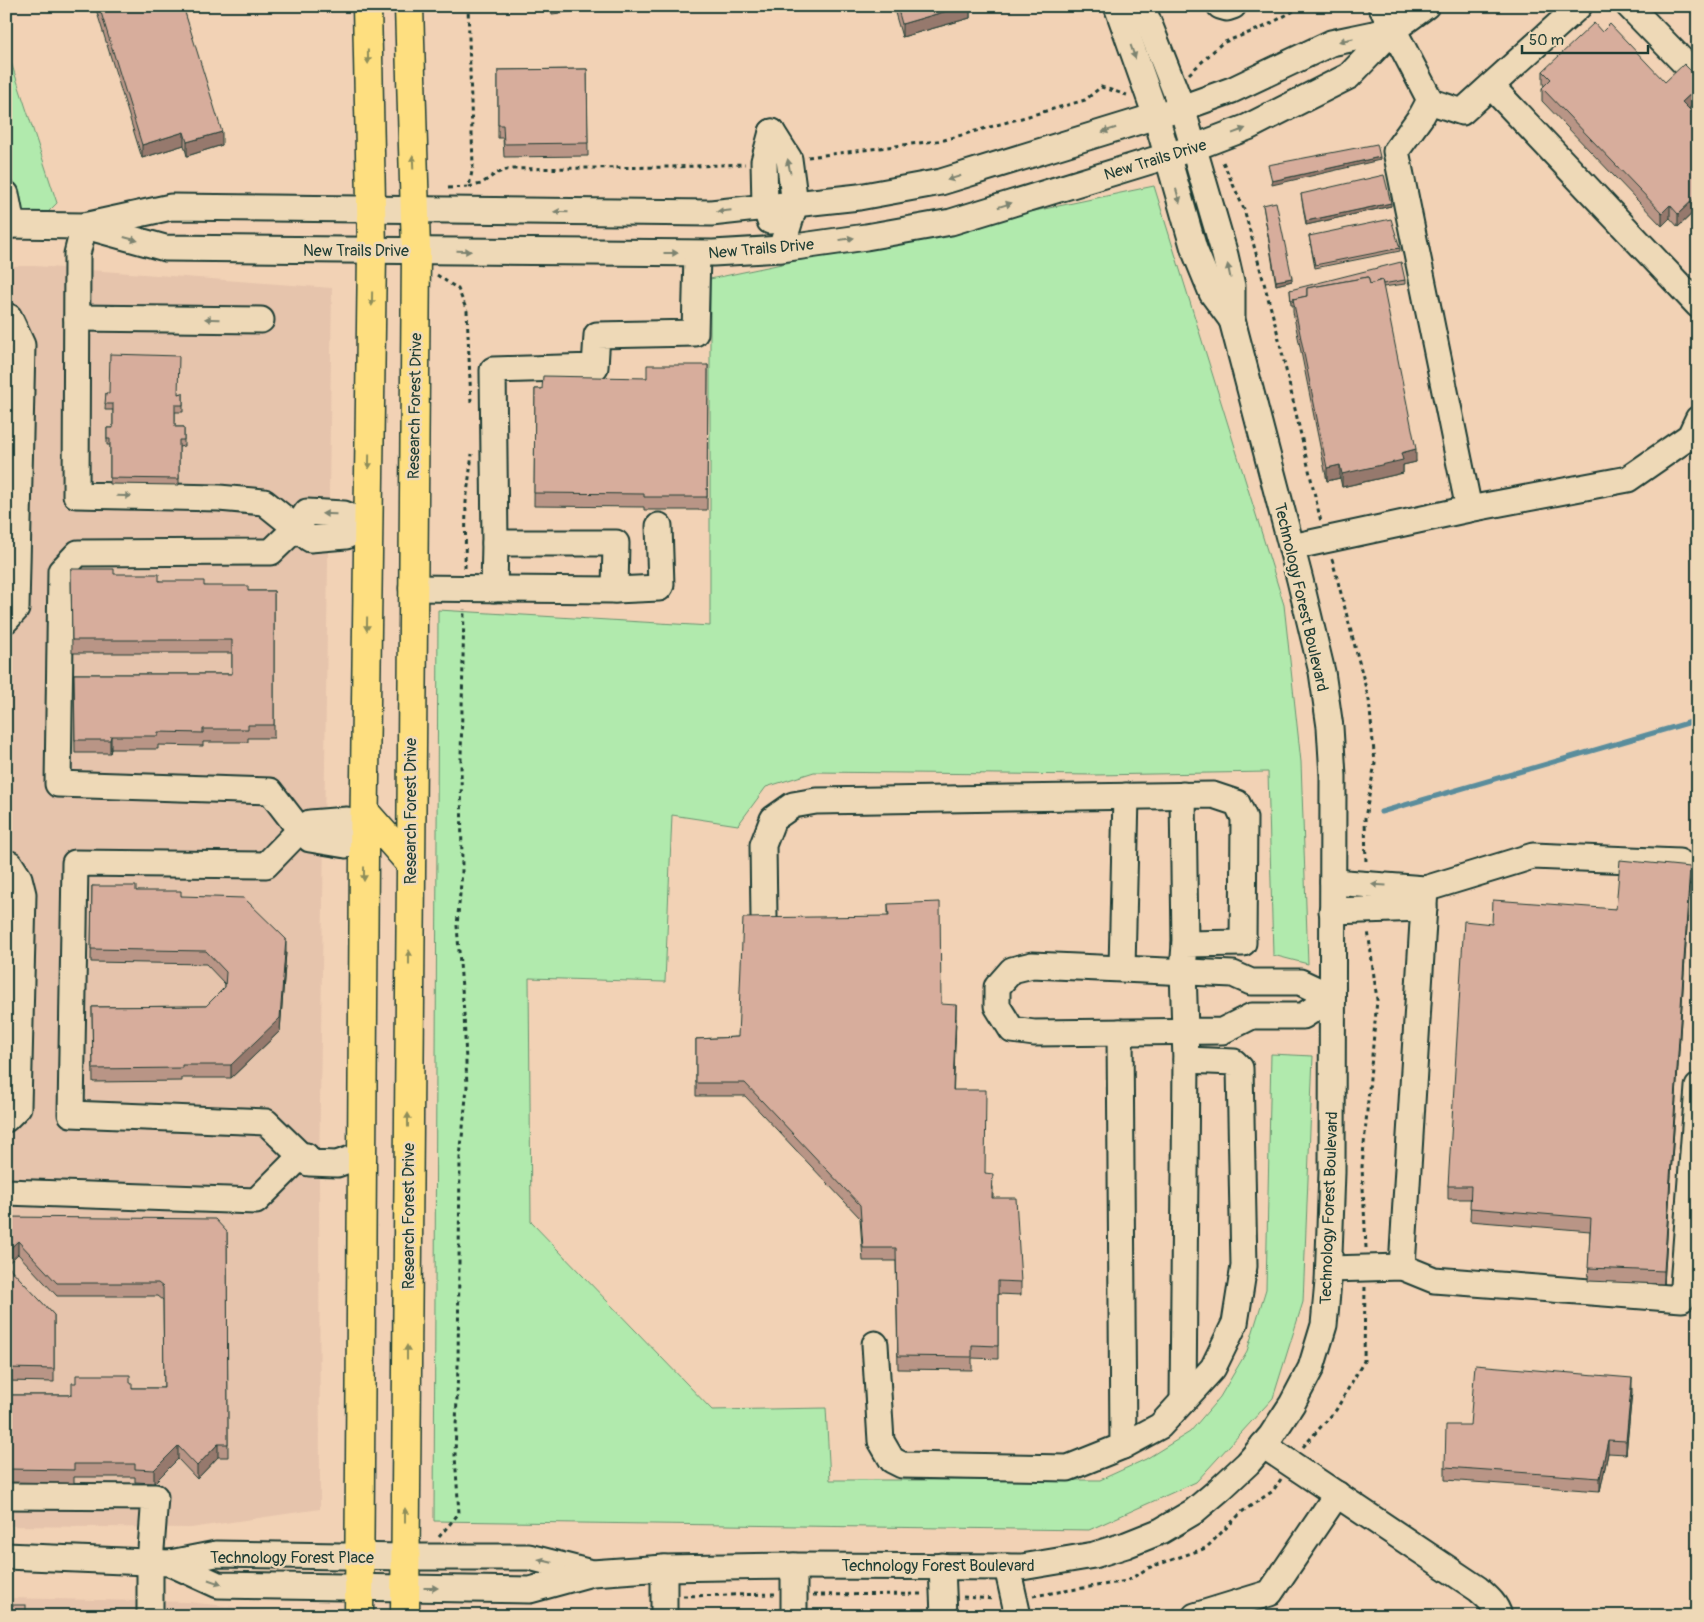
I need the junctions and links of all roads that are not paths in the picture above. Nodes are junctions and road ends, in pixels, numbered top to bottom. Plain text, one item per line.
1 (367, 6) edge
2 (409, 6) edge
3 (1117, 6) edge
4 (1142, 6) edge
5 (1220, 6) edge
6 (1233, 6) edge
7 (1381, 6) edge
8 (1426, 6) edge
9 (1579, 6) edge
10 (1629, 6) edge
11 (1393, 30) junction
12 (1680, 59) junction
13 (1698, 77) edge
14 (1491, 86) junction
15 (1674, 86) edge
16 (1429, 100) junction
17 (1182, 108) junction
18 (1156, 116) junction
19 (1193, 148) junction
20 (1166, 156) junction
21 (6, 194) edge
22 (414, 202) junction
23 (795, 204) junction
24 (765, 207) junction
25 (372, 210) junction
26 (9, 225) edge
27 (84, 226) junction
28 (781, 249) junction
29 (372, 251) junction
30 (416, 251) junction
31 (696, 254) junction
32 (1698, 305) edge
33 (6, 316) edge
34 (77, 318) junction
35 (261, 320) dead end
36 (1232, 320) junction
37 (1698, 418) edge
38 (1469, 509) junction
39 (368, 524) junction
40 (659, 526) dead end
41 (297, 527) junction
42 (495, 543) junction
43 (1292, 547) junction
44 (412, 588) junction
45 (494, 589) junction
46 (615, 590) junction
47 (6, 620) edge
48 (1126, 796) junction
49 (1183, 796) junction
50 (365, 823) junction
51 (303, 830) junction
52 (6, 863) edge
53 (410, 863) junction
54 (1698, 873) edge
55 (1333, 882) junction
56 (1425, 898) junction
57 (1332, 911) junction
58 (764, 917) edge
59 (1186, 944) junction
60 (1122, 968) junction
61 (1183, 971) junction
62 (1332, 997) junction
63 (1186, 1031) junction
64 (1120, 1032) junction
65 (1186, 1060) junction
66 (1698, 1087) edge
67 (6, 1119) edge
68 (362, 1155) junction
69 (303, 1156) junction
70 (6, 1192) edge
71 (1329, 1268) junction
72 (1402, 1268) junction
73 (875, 1344) dead end
74 (1183, 1401) junction
75 (1263, 1445) junction
76 (1123, 1446) junction
77 (1336, 1494) junction
78 (6, 1496) edge
79 (6, 1556) edge
80 (383, 1557) junction
81 (160, 1562) junction
82 (794, 1566) junction
83 (942, 1566) junction
84 (1007, 1567) junction
85 (664, 1568) junction
86 (592, 1573) junction
87 (382, 1587) junction
88 (150, 1616) edge
89 (359, 1616) edge
90 (404, 1616) edge
91 (664, 1616) edge
92 (794, 1616) edge
93 (944, 1616) edge
94 (1018, 1616) edge
95 (1195, 1616) edge
96 (1499, 1616) edge

1 -> 25 main road, Research Forest Drive
22 -> 2 main road, Research Forest Drive
3 -> 18 street, Technology Forest Boulevard
4 - 17 street, Technology Forest Boulevard
5 - 6 street
7 - 11 street
8 - 11 street, New Trails Drive
9 - 14 street
10 - 12 street
11 - 16 street
11 -> 17 street, New Trails Drive
19 -> 11 street, New Trails Drive
12 - 13 street
12 - 15 street
14 - 16 street
14 - 32 street
16 - 38 street
17 - 18 street, New Trails Drive
17 - 19 street, Technology Forest Boulevard
18 - 20 street, Technology Forest Boulevard
18 -> 23 street, New Trails Drive
19 - 20 street, New Trails Drive
36 -> 19 street, Technology Forest Boulevard
28 -> 20 street, New Trails Drive
20 -> 36 street, Technology Forest Boulevard
21 - 26 street
24 -> 22 street, New Trails Drive
22 - 25 street, New Trails Drive
22 - 30 main road, Research Forest Drive
23 - 24 street, New Trails Drive
23 -> 24 street
23 - 28 street
24 - 28 street
25 - 27 street, New Trails Drive
25 - 29 main road, Research Forest Drive
26 - 27 street, New Trails Drive
27 -> 29 street, New Trails Drive
27 - 34 street
28 - 31 street, New Trails Drive
29 - 30 street, New Trails Drive
29 -> 39 main road, Research Forest Drive
30 -> 31 street, New Trails Drive
30 - 44 main road, Research Forest Drive
31 - 42 street
33 - 47 street
35 -> 34 street
34 -> 41 street
36 - 43 street, Technology Forest Boulevard
37 - 38 street
38 - 43 street
39 - 41 street
39 -> 50 main road, Research Forest Drive
40 - 46 street
41 - 51 street
42 - 45 street
42 - 46 street
43 - 55 street, Technology Forest Boulevard
44 - 45 street
44 - 53 main road, Research Forest Drive
45 - 46 street
48 - 49 street
48 - 58 street
48 - 60 street
49 - 59 street
49 - 59 street
50 - 51 street
50 - 53 main road
50 -> 68 main road, Research Forest Drive
51 - 69 street
52 - 67 street
80 -> 53 main road, Research Forest Drive
54 - 56 street
56 -> 55 street
55 - 57 street, Technology Forest Boulevard
56 - 57 street
56 - 72 street
57 - 62 street, Technology Forest Boulevard
59 - 61 street
60 - 61 street
60 - 64 street
61 - 62 street
61 - 63 street
62 - 63 street
62 - 71 street, Technology Forest Boulevard
63 - 64 street
63 - 65 street
64 - 76 street
65 - 74 street
65 - 74 street
66 - 72 street
68 - 69 street
68 - 80 main road, Research Forest Drive
69 - 70 street
71 - 72 street
71 - 75 street, Technology Forest Boulevard
73 - 76 street
74 - 76 street
75 - 77 street
75 - 84 street, Technology Forest Boulevard
77 - 95 street
77 - 96 street
78 - 81 street
79 - 81 street, Technology Forest Place
80 - 81 street, Technology Forest Place
86 -> 80 street, Technology Forest Boulevard
80 - 87 main road, Research Forest Drive
80 - 87 main road, Research Forest Drive
81 -> 87 street, Technology Forest Place
81 - 88 street
82 - 83 street, Technology Forest Boulevard
82 - 85 street, Technology Forest Boulevard
82 - 92 street
83 - 84 street, Technology Forest Boulevard
83 - 93 street
84 - 94 street
85 - 86 street, Technology Forest Boulevard
85 - 91 street
87 -> 86 street, Technology Forest Boulevard
87 - 89 main road, Research Forest Drive
87 - 90 main road, Research Forest Drive

